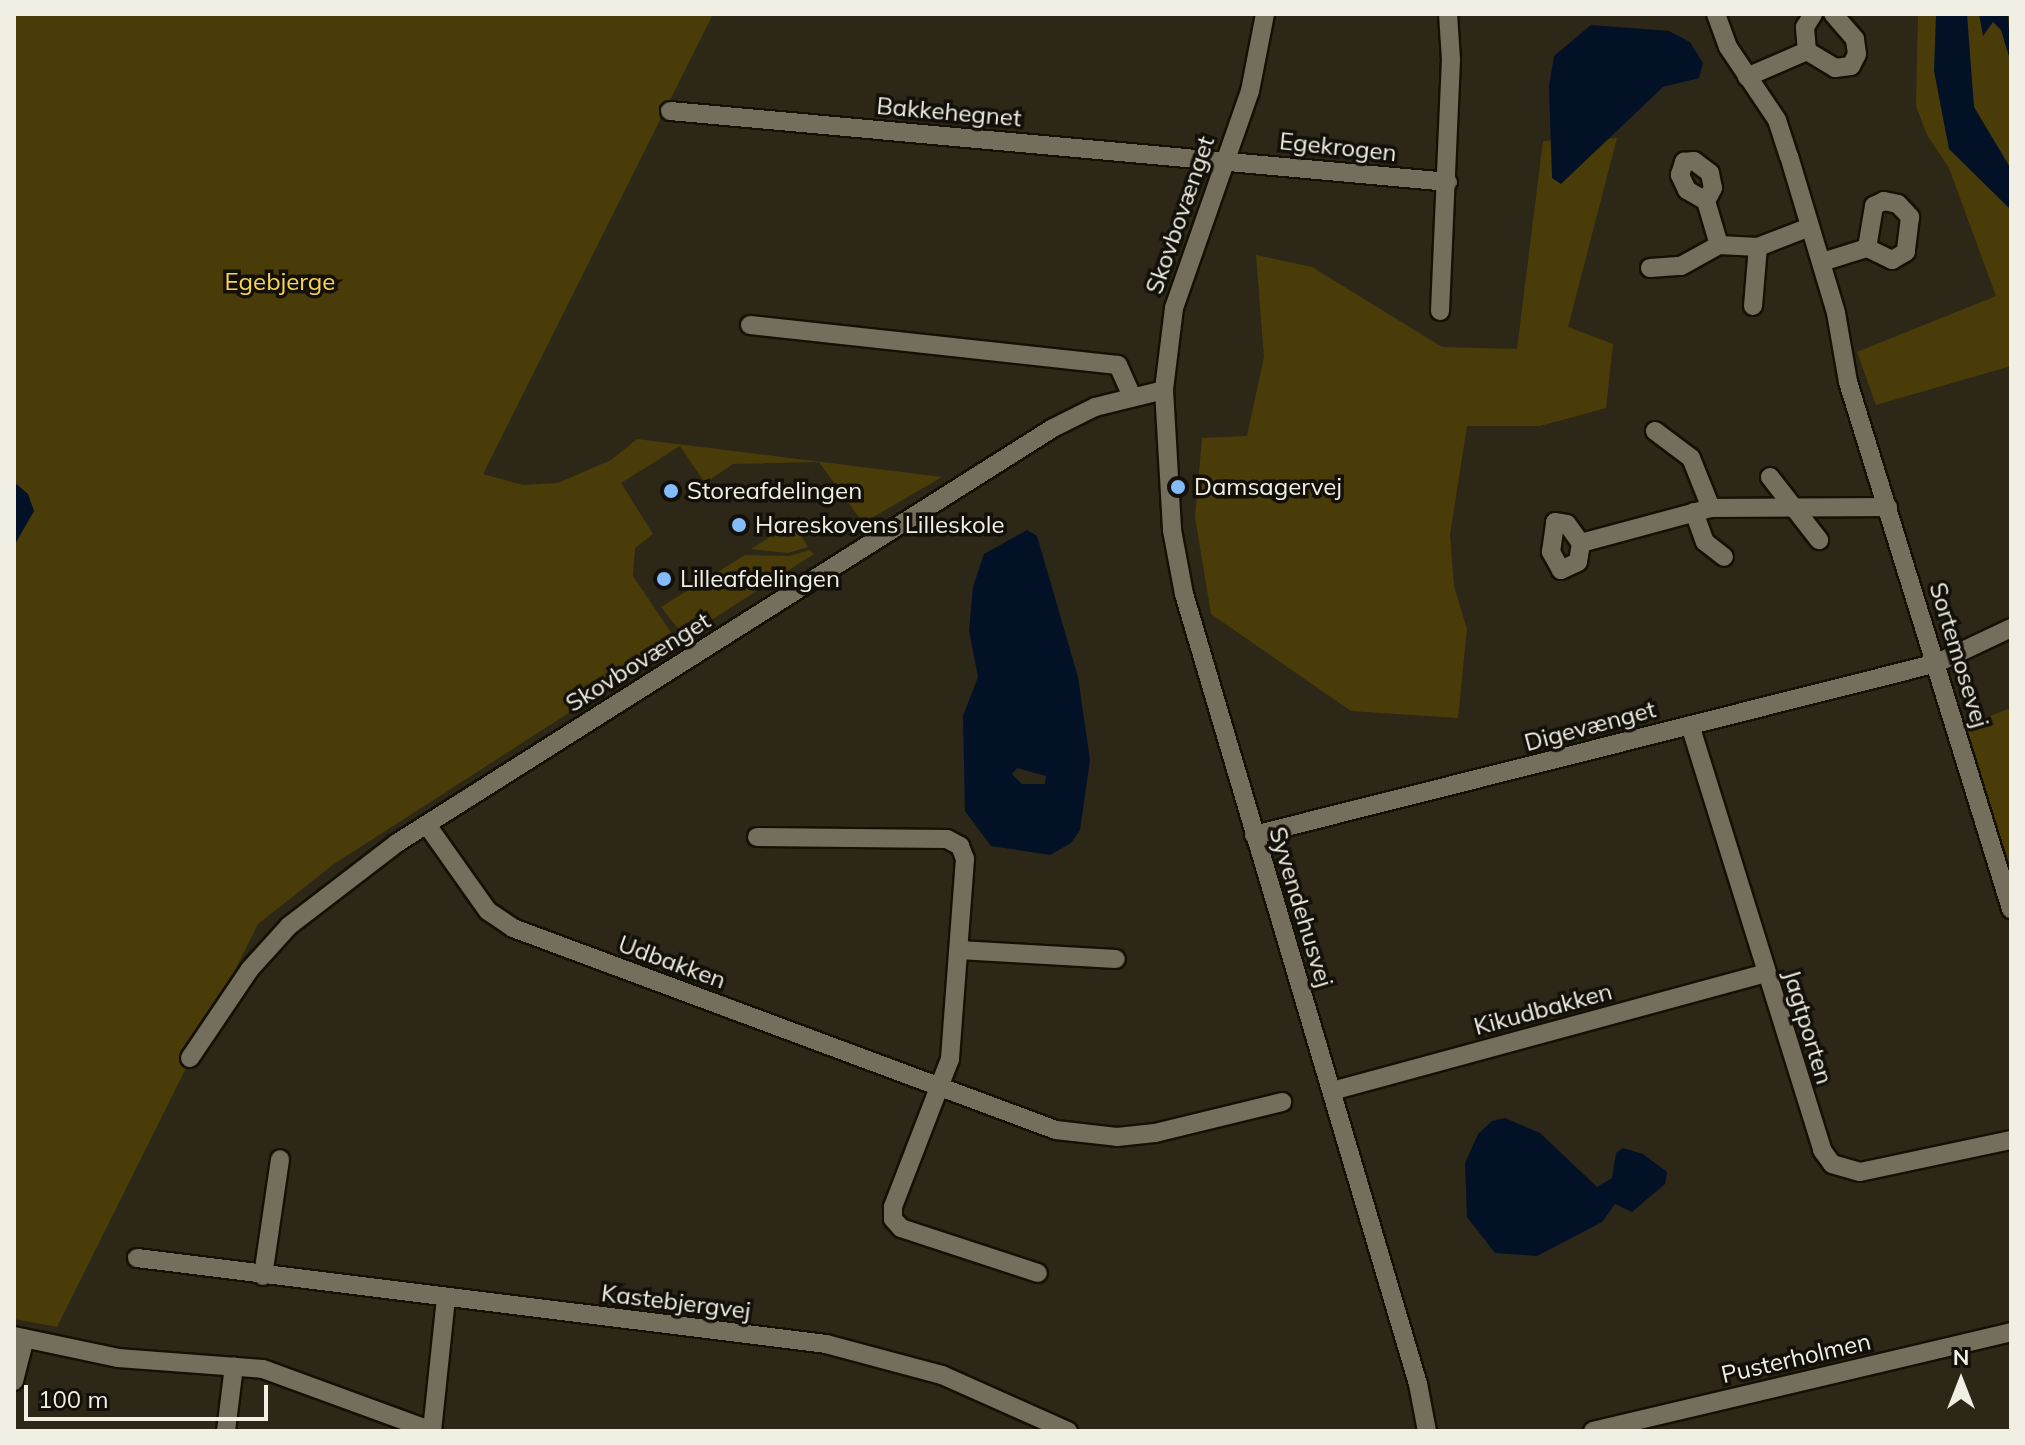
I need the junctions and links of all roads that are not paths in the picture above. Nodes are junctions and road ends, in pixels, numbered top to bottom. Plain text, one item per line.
1 (1265, 14) edge
2 (1448, 14) edge
3 (1716, 14) edge
4 (1813, 14) edge
5 (1833, 14) edge
6 (1807, 51) junction
7 (1747, 77) junction
8 (670, 111) dead end
9 (1223, 160) junction
10 (1448, 182) junction
11 (1706, 201) dead end
12 (1807, 228) junction
13 (1719, 245) junction
14 (1758, 247) junction
15 (1867, 248) dead end
16 (1822, 262) junction
17 (1650, 268) dead end
18 (1753, 306) dead end
19 (1440, 311) dead end
20 (750, 325) dead end
21 (1164, 390) junction
22 (1132, 396) junction
23 (1655, 431) dead end
24 (1770, 477) dead end
25 (1888, 507) junction
26 (1796, 509) junction
27 (1702, 510) junction
28 (1819, 540) dead end
29 (1581, 543) dead end
30 (1724, 557) dead end
31 (2011, 628) edge
32 (1937, 663) junction
33 (1690, 725) junction
34 (427, 825) junction
35 (1254, 835) junction
36 (757, 837) dead end
37 (2011, 909) edge
38 (959, 950) junction
39 (1116, 959) dead end
40 (1766, 973) junction
41 (190, 1058) dead end
42 (942, 1088) junction
43 (1332, 1091) junction
44 (1282, 1102) dead end
45 (2011, 1140) edge
46 (280, 1159) dead end
47 (137, 1258) dead end
48 (1038, 1273) dead end
49 (263, 1276) junction
50 (446, 1298) junction
51 (2011, 1332) edge
52 (20, 1337) edge
53 (234, 1366) junction
54 (14, 1381) edge
55 (226, 1431) edge
56 (432, 1431) edge
57 (1068, 1431) edge
58 (1427, 1431) edge
59 (1593, 1431) edge

1 - 9 street, Skovbovænget
2 - 10 street
3 - 7 street, Sortemosevej
4 - 6 street
5 - 6 street
6 - 7 street
7 - 12 street, Sortemosevej
8 - 9 street, Bakkehegnet
9 - 10 street, Egekrogen
9 - 21 street, Skovbovænget
10 - 19 street
11 - 13 street
12 - 14 street
12 - 16 street, Sortemosevej
13 - 14 street
13 - 17 street
14 - 18 street
15 - 16 street
16 - 25 street, Sortemosevej
20 - 22 street
21 - 22 street, Skovbovænget
21 - 35 street, Syvendehusvej
22 - 34 street, Skovbovænget
23 - 27 street
24 - 26 street
25 - 26 street
25 - 32 street, Sortemosevej
26 - 27 street
26 - 28 street
27 - 29 street
27 - 30 street
31 - 32 street, Digevænget
32 - 33 street, Digevænget
32 - 37 street, Sortemosevej
33 - 35 street, Digevænget
33 - 40 street, Jagtporten
34 - 41 street, Skovbovænget
34 - 42 street, Udbakken
35 - 43 street, Syvendehusvej
36 - 38 street
38 - 39 street
38 - 42 street
40 - 43 street, Kikudbakken
40 - 45 street, Jagtporten
42 - 44 street, Udbakken
42 - 48 street
43 - 58 street, Syvendehusvej
46 - 49 street
47 - 49 street, Kastebjergvej
49 - 50 street, Kastebjergvej
50 - 56 street
50 - 57 street, Kastebjergvej
51 - 59 street, Pusterholmen
52 - 53 street
52 - 54 street
53 - 55 street
53 - 56 street

